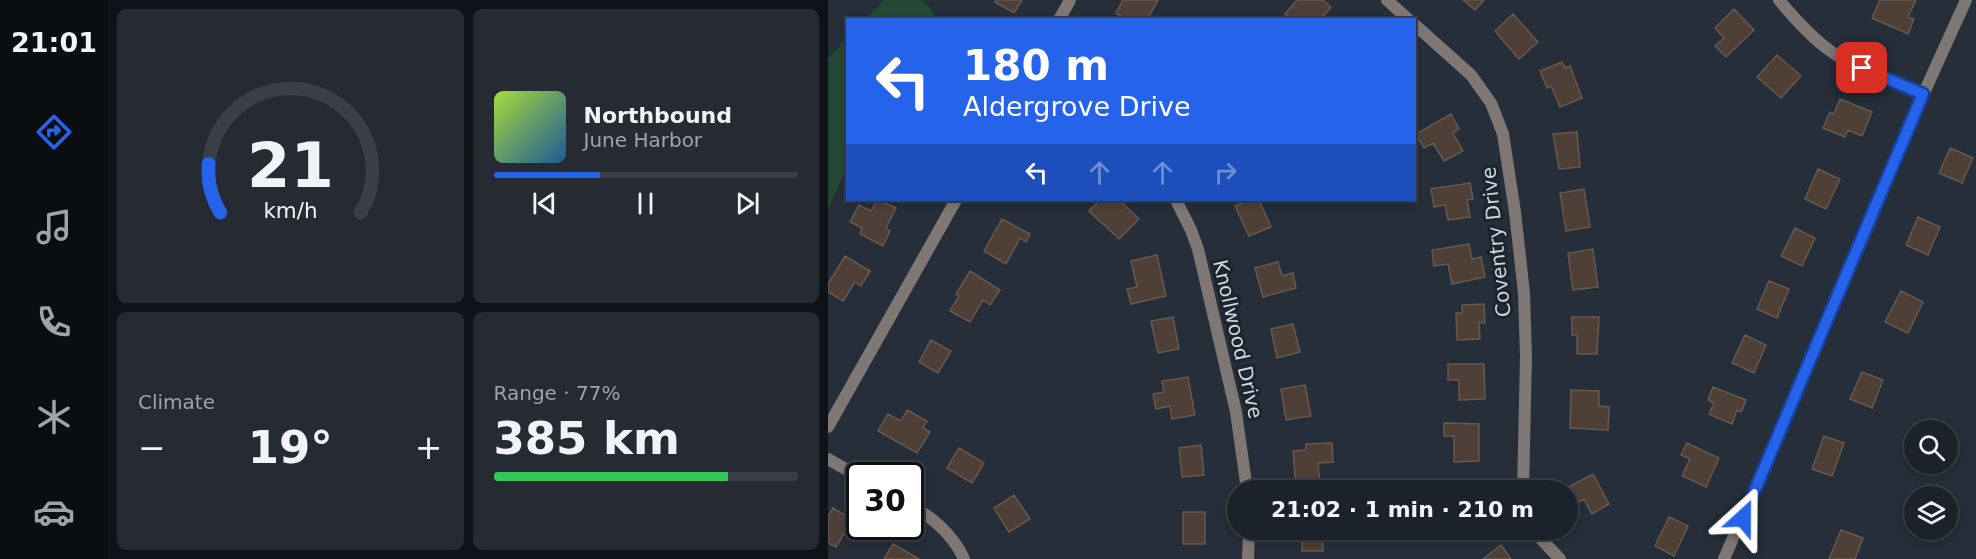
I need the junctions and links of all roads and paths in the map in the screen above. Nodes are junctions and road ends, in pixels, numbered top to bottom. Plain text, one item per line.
1 (1070, 0) edge
2 (1387, 0) edge
3 (1779, 0) edge
4 (1966, 0) edge
5 (1060, 18) edge
6 (1407, 18) edge
7 (1416, 26) edge
8 (1923, 94) junction
9 (955, 201) edge
10 (1176, 201) edge
11 (828, 427) edge
12 (828, 459) edge
13 (846, 469) edge
14 (1246, 480) edge
15 (1523, 480) edge
16 (924, 514) edge
17 (1249, 540) edge
18 (1542, 540) edge
19 (964, 559) edge
20 (1248, 559) edge
21 (1560, 559) edge
22 (1724, 559) edge

1 - 5 street
2 - 6 street
3 - 8 street
4 - 8 street
7 - 15 street, Coventry Drive
8 - 22 street
9 - 11 street
10 - 14 street, Knollwood Drive
12 - 13 street
16 - 19 street
17 - 20 street
18 - 21 street

